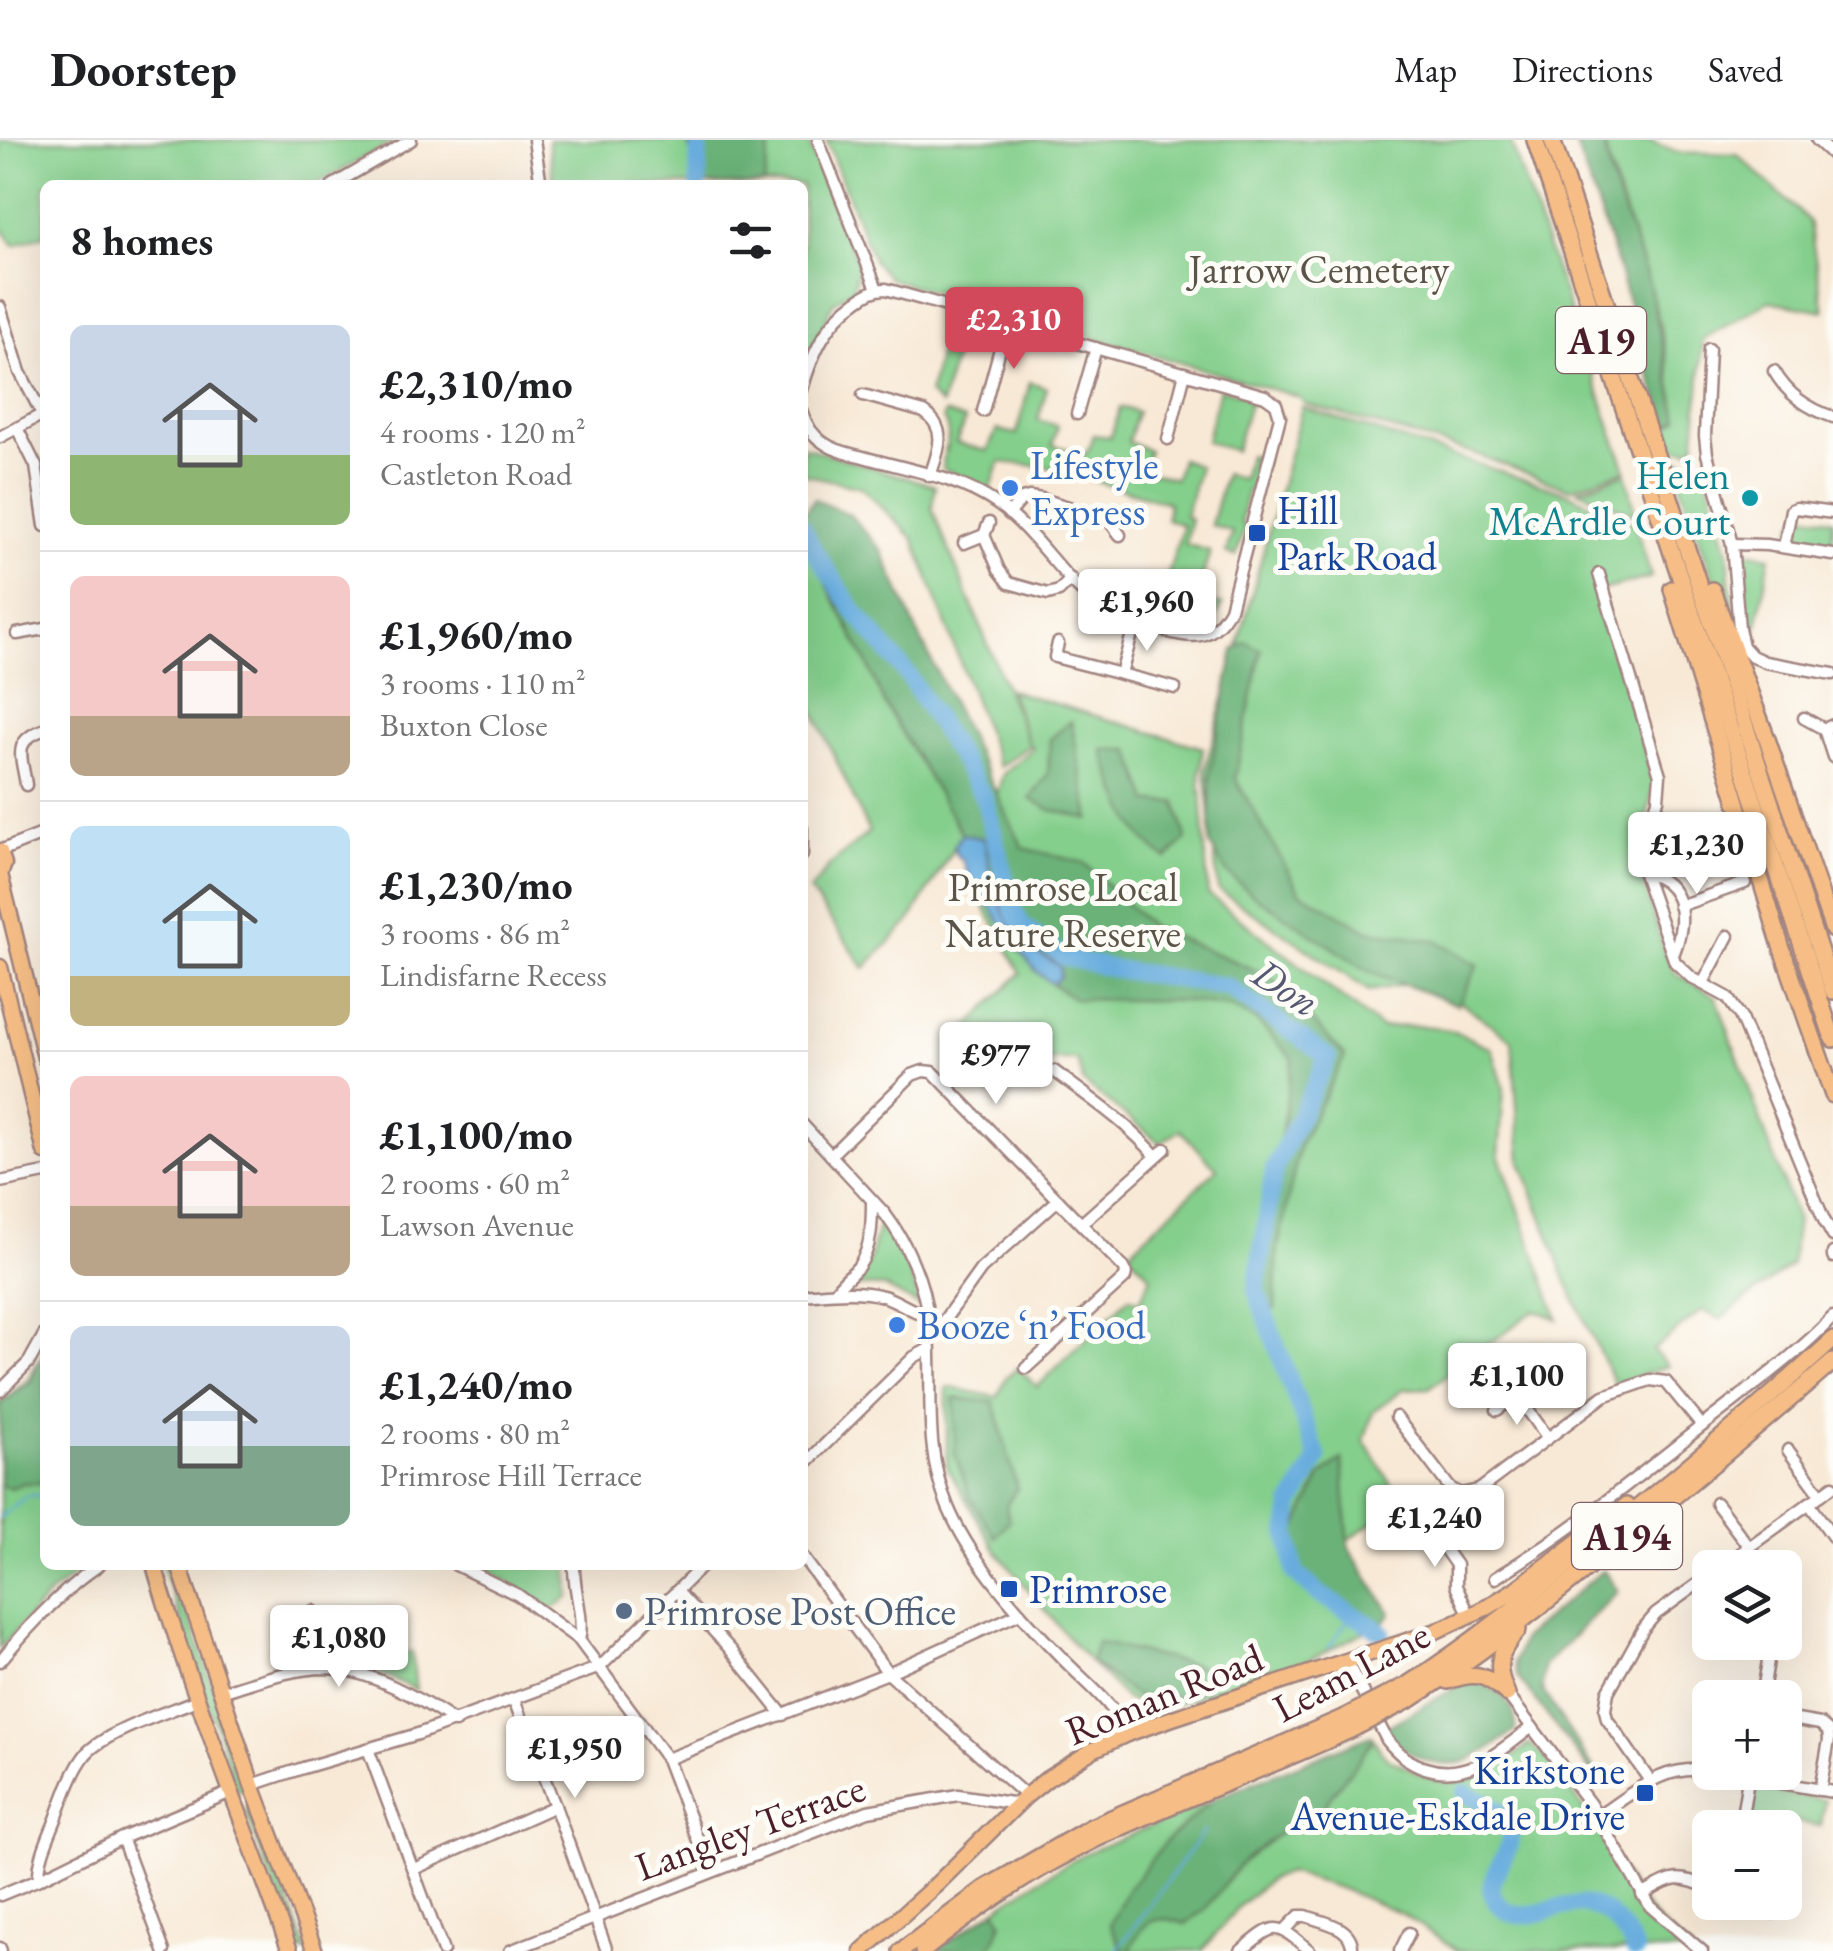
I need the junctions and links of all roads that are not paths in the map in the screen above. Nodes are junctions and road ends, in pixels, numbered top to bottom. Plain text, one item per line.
1 (411, 140) edge
2 (534, 140) edge
3 (818, 140) edge
4 (1534, 140) edge
5 (1552, 140) edge
6 (1817, 140) edge
7 (1833, 154) edge
8 (341, 180) edge
9 (540, 180) edge
10 (877, 289) junction
11 (0, 307) edge
12 (1007, 323) junction
13 (1096, 348) junction
14 (1709, 349) dead end
15 (1774, 371) dead end
16 (1185, 373) junction
17 (808, 374) edge
18 (863, 395) dead end
19 (40, 407) edge
20 (983, 411) dead end
21 (1077, 414) dead end
22 (40, 416) edge
23 (1644, 416) junction
24 (1833, 417) edge
25 (1628, 422) junction
26 (808, 426) edge
27 (17, 428) junction
28 (0, 437) edge
29 (1168, 439) dead end
30 (930, 476) junction
31 (40, 493) edge
32 (1833, 512) edge
33 (1009, 514) junction
34 (989, 523) dead end
35 (1120, 534) dead end
36 (984, 535) junction
37 (964, 543) dead end
38 (1732, 544) junction
39 (1784, 548) junction
40 (1833, 555) edge
41 (1599, 574) dead end
42 (1072, 579) junction
43 (1135, 623) junction
44 (40, 630) edge
45 (17, 634) dead end
46 (1058, 644) dead end
47 (1833, 664) edge
48 (1827, 673) edge
49 (1121, 674) junction
50 (1175, 688) dead end
51 (1804, 718) dead end
52 (1828, 727) edge
53 (40, 731) edge
54 (1833, 758) edge
55 (26, 785) dead end
56 (1649, 821) junction
57 (40, 836) edge
58 (1704, 844) dead end
59 (0, 851) edge
60 (1644, 873) junction
61 (0, 874) edge
62 (1746, 883) dead end
63 (1679, 906) junction
64 (1833, 930) edge
65 (1728, 936) dead end
66 (1673, 956) junction
67 (0, 967) edge
68 (1702, 983) junction
69 (1833, 991) edge
70 (40, 1038) edge
71 (1833, 1039) edge
72 (1054, 1070) dead end
73 (1833, 1095) edge
74 (808, 1130) edge
75 (40, 1131) edge
76 (831, 1155) junction
77 (40, 1174) edge
78 (0, 1182) edge
79 (872, 1200) junction
80 (1058, 1200) junction
81 (1081, 1224) junction
82 (1833, 1236) edge
83 (834, 1292) junction
84 (808, 1294) edge
85 (928, 1316) junction
86 (1833, 1317) edge
87 (929, 1336) junction
88 (1833, 1340) edge
89 (40, 1342) edge
90 (929, 1349) junction
91 (1833, 1362) edge
92 (1026, 1368) dead end
93 (1545, 1374) dead end
94 (0, 1391) edge
95 (1517, 1395) junction
96 (1497, 1410) dead end
97 (1396, 1417) dead end
98 (1702, 1426) junction
99 (1548, 1438) junction
100 (1720, 1440) junction
101 (1788, 1450) dead end
102 (808, 1461) edge
103 (1833, 1486) edge
104 (1821, 1495) junction
105 (1716, 1503) dead end
106 (1809, 1503) junction
107 (1418, 1511) dead end
108 (1833, 1537) edge
109 (1745, 1549) joint
110 (808, 1564) edge
111 (93, 1570) edge
112 (156, 1570) edge
113 (181, 1570) edge
114 (466, 1570) edge
115 (574, 1570) edge
116 (698, 1570) edge
117 (1495, 1578) dead end
118 (1692, 1588) edge
119 (677, 1590) junction
120 (1488, 1607) joint
121 (313, 1611) dead end
122 (1533, 1612) junction
123 (1020, 1614) junction
124 (1470, 1616) junction
125 (579, 1640) junction
126 (1346, 1660) junction
127 (0, 1661) edge
128 (600, 1667) junction
129 (330, 1668) junction
130 (888, 1672) junction
131 (1414, 1691) junction
132 (220, 1692) junction
133 (1507, 1694) junction
134 (199, 1699) junction
135 (514, 1700) junction
136 (784, 1716) junction
137 (1802, 1721) edge
138 (455, 1722) junction
139 (1346, 1724) junction
140 (1532, 1727) junction
141 (1127, 1734) junction
142 (368, 1749) junction
143 (667, 1760) junction
144 (1692, 1769) edge
145 (1650, 1782) junction
146 (1802, 1786) edge
147 (254, 1790) junction
148 (1827, 1791) edge
149 (234, 1798) junction
150 (1022, 1800) junction
151 (555, 1806) junction
152 (1598, 1816) junction
153 (122, 1838) junction
154 (414, 1869) junction
155 (710, 1872) junction
156 (39, 1879) junction
157 (1692, 1882) edge
158 (1642, 1894) junction
159 (0, 1895) edge
160 (594, 1918) junction
161 (1285, 1930) junction
162 (1409, 1932) dead end
163 (164, 1951) edge
164 (290, 1951) edge
165 (315, 1951) edge
166 (443, 1951) edge
167 (510, 1951) edge
168 (607, 1951) edge
169 (862, 1951) edge
170 (901, 1951) edge
171 (922, 1951) edge
172 (1241, 1951) edge
173 (1310, 1951) edge
174 (1352, 1951) edge
175 (1400, 1951) edge
176 (1702, 1951) edge

1 - 8 street
2 - 9 street
3 - 10 street
4 - 25 highway, A19
5 - 23 highway, A19
6 - 7 street
10 - 12 street
10 - 17 street
11 - 19 street
12 - 13 street
12 - 20 street
13 - 16 street
13 - 21 street
14 - 38 street
15 - 24 street
16 - 29 street
16 - 43 street
18 - 30 street
22 - 27 street
23 - 64 highway
23 - 69 highway, A19
25 - 71 highway, A19
25 - 73 highway
26 - 30 street
27 - 28 street
27 - 31 street
30 - 33 street
32 - 39 street
33 - 35 street
33 - 42 street
34 - 36 street
36 - 37 street
36 - 42 street
38 - 39 street
38 - 48 street
39 - 40 street
41 - 56 street
42 - 43 street
43 - 49 street
44 - 45 street
46 - 49 street
47 - 48 street
49 - 50 street
51 - 52 street
52 - 54 street
53 - 55 street
56 - 58 street
56 - 60 street
57 - 59 street
59 - 61 main road
60 - 63 street
60 - 66 street
61 - 70 main road
62 - 63 street
63 - 66 street
65 - 68 street
66 - 68 street
67 - 75 main road
68 - 82 street
72 - 81 street
74 - 76 street
76 - 79 street
76 - 80 street
77 - 78 street
79 - 83 street
79 - 85 street
80 - 81 street
80 - 87 street
81 - 92 street
83 - 84 street
83 - 85 street
85 - 87 street
86 - 98 street
87 - 90 street
88 - 100 highway, Leam Lane / A194
89 - 94 street
90 - 102 street
90 - 123 street
91 - 122 highway, Leam Lane / A194
93 - 95 street
95 - 96 street
95 - 99 street
97 - 99 street
98 - 99 street
98 - 117 street
100 - 120 highway
100 - 131 highway, Leam Lane / A194
101 - 104 street
103 - 104 street
104 - 106 street
105 - 109 street
106 - 108 street
106 - 109 street
107 - 124 street
110 - 130 street
111 - 127 street
112 - 134 main road
113 - 132 main road
114 - 125 street
115 - 125 street
116 - 119 street
118 - 145 street
119 - 128 street
119 - 136 street
120 - 124 main road, Roman Road
121 - 129 street
122 - 131 highway, Leam Lane / A194
122 - 133 highway, A194
123 - 130 street
123 - 141 street
124 - 126 main road, Roman Road
125 - 128 street
126 - 140 street
126 - 141 main road, Roman Road
128 - 135 street
128 - 143 street
129 - 132 street
129 - 138 street
130 - 136 street
130 - 150 street
131 - 133 highway, A194
131 - 139 highway, Leam Lane / A194, bridge
132 - 147 main road
133 - 140 street
134 - 149 main road
134 - 156 street
135 - 138 street
135 - 151 street
136 - 143 street
137 - 148 street
138 - 142 street
139 - 170 highway, Leam Lane / A194
139 - 171 highway, Leam Lane / A194
140 - 152 street
141 - 150 main road, Roman Road
142 - 147 street
142 - 154 street
143 - 155 street
144 - 145 street
145 - 152 street
146 - 148 street
147 - 149 main road
147 - 165 main road
149 - 153 street
149 - 164 main road
150 - 155 street, Langley Terrace
150 - 169 main road, Roman Road
151 - 154 street
151 - 160 street
152 - 158 street
153 - 156 street
153 - 163 street
154 - 166 street
155 - 160 street, Langley Terrace
156 - 159 street
157 - 158 street
158 - 176 street
160 - 167 street, Langley Terrace
160 - 168 street
161 - 172 street
161 - 173 street
161 - 174 street
162 - 175 street

